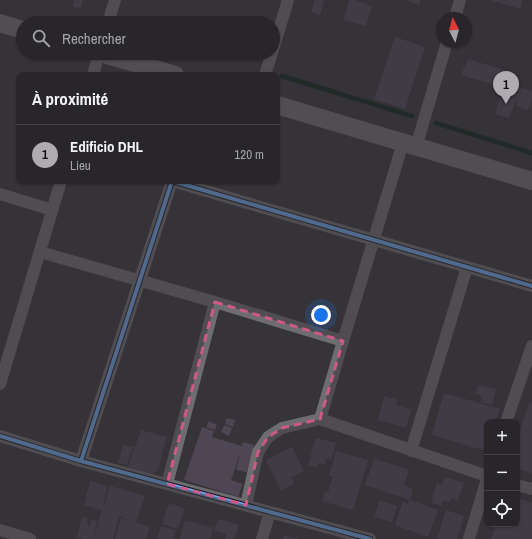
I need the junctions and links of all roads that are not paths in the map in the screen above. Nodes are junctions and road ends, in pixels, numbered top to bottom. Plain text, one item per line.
1 (115, 0) edge
2 (288, 0) edge
3 (460, 0) edge
4 (456, 12) edge
5 (110, 16) edge
6 (0, 23) edge
7 (280, 27) edge
8 (16, 28) edge
9 (445, 48) edge
10 (98, 60) edge
11 (124, 60) edge
12 (270, 60) edge
13 (94, 72) edge
14 (166, 72) edge
15 (266, 72) edge
16 (280, 106) edge
17 (409, 145) junction
18 (532, 181) edge
19 (60, 184) edge
20 (171, 184) edge
21 (182, 184) edge
22 (0, 194) edge
23 (52, 210) junction
24 (373, 240) junction
25 (40, 252) junction
26 (467, 267) junction
27 (139, 281) junction
28 (532, 286) edge
29 (215, 302) junction
30 (343, 341) junction
31 (532, 346) edge
32 (2, 367) edge
33 (0, 384) edge
34 (507, 419) edge
35 (320, 420) junction
36 (0, 436) edge
37 (411, 451) junction
38 (81, 461) junction
39 (484, 476) edge
40 (167, 484) junction
41 (520, 486) edge
42 (484, 487) edge
43 (532, 489) edge
44 (246, 505) junction
45 (270, 512) junction
46 (0, 530) edge
47 (30, 539) edge
48 (262, 539) edge
49 (370, 539) edge
50 (469, 539) edge

1 - 5 street
2 - 7 street
3 - 4 street
6 - 8 street
9 - 17 street
10 - 13 street
11 - 14 street
12 - 15 street
16 - 17 street
17 - 18 street
17 - 24 street
19 - 23 street
20 - 27 street
21 - 24 street
22 - 23 street
23 - 25 street
24 - 26 street
24 - 30 street
25 - 27 street
25 - 32 street
26 - 28 street
26 - 37 street
27 - 29 street
27 - 38 street
29 - 30 street
29 - 40 street
30 - 35 street
31 - 34 street
32 - 33 street
35 - 37 street
35 - 44 street
36 - 38 street
37 - 39 street
38 - 40 street
40 - 44 street
41 - 43 street
42 - 50 street
44 - 45 street
45 - 48 street
45 - 49 street
46 - 47 street

